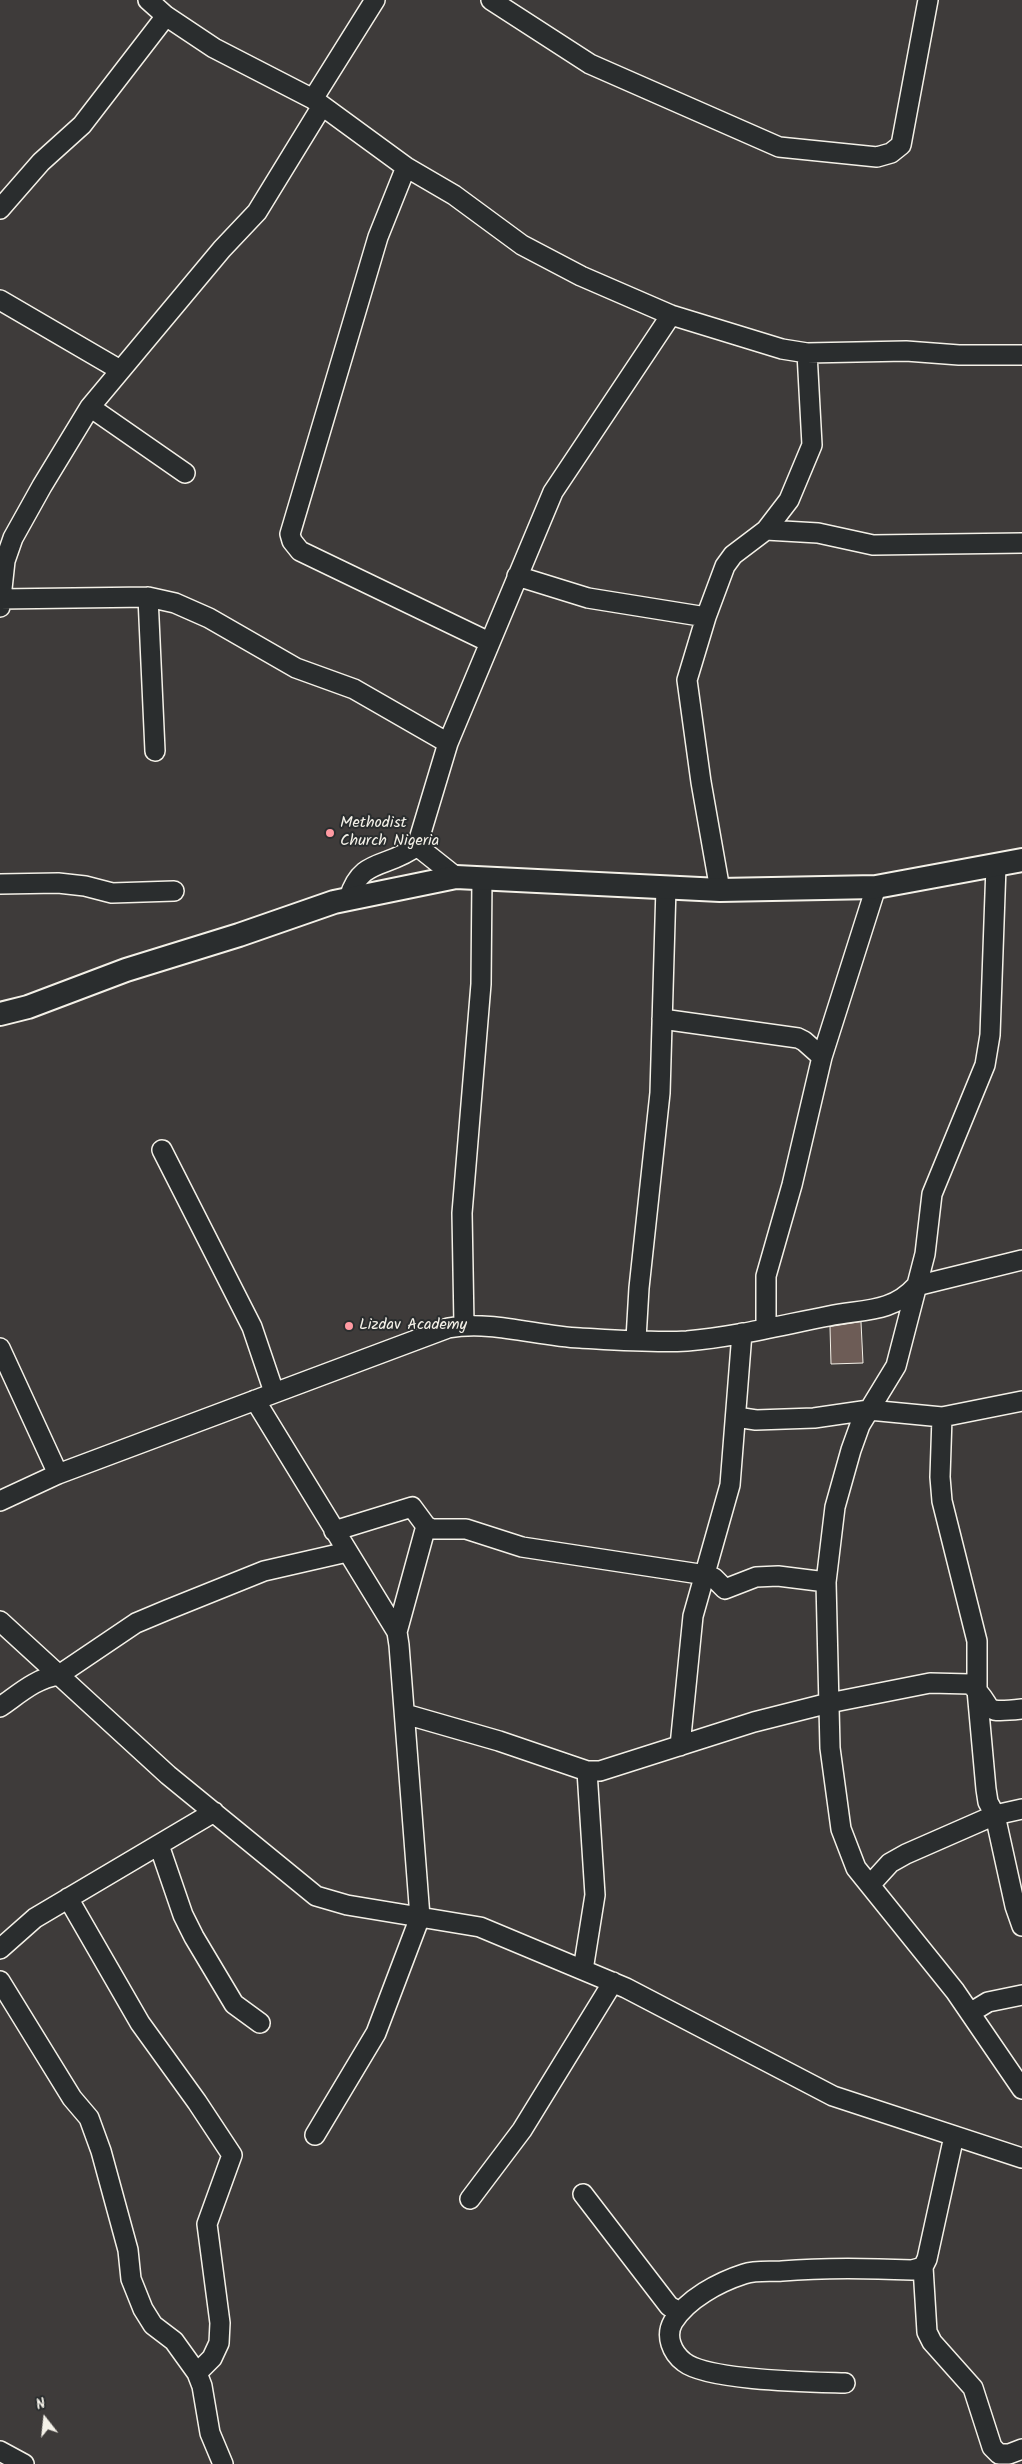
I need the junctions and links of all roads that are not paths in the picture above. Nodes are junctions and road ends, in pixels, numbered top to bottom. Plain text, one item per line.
1 (148, 0) edge
2 (375, 0) edge
3 (490, 0) edge
4 (928, 0) edge
5 (166, 16) junction
6 (317, 102) junction
7 (406, 167) junction
8 (0, 208) edge
9 (0, 300) edge
10 (671, 316) junction
11 (807, 353) junction
12 (1022, 355) edge
13 (120, 370) junction
14 (90, 407) junction
15 (185, 473) dead end
16 (766, 530) junction
17 (1022, 543) edge
18 (516, 576) junction
19 (148, 597) junction
20 (0, 602) edge
21 (706, 617) junction
22 (489, 642) junction
23 (448, 743) junction
24 (155, 751) dead end
25 (417, 846) junction
26 (1022, 860) edge
27 (996, 866) junction
28 (456, 877) junction
29 (482, 878) junction
30 (0, 884) edge
31 (666, 887) junction
32 (876, 887) junction
33 (720, 890) junction
34 (174, 892) dead end
35 (349, 898) junction
36 (0, 1014) edge
37 (662, 1019) junction
38 (822, 1057) junction
39 (162, 1150) dead end
40 (1022, 1260) edge
41 (916, 1286) junction
42 (464, 1325) junction
43 (766, 1328) junction
44 (742, 1333) junction
45 (636, 1339) junction
46 (0, 1348) edge
47 (274, 1392) junction
48 (255, 1400) junction
49 (1022, 1401) edge
50 (870, 1410) junction
51 (736, 1417) junction
52 (942, 1417) junction
53 (58, 1474) junction
54 (0, 1501) edge
55 (426, 1526) junction
56 (334, 1531) junction
57 (346, 1552) junction
58 (706, 1575) junction
59 (826, 1582) junction
60 (0, 1621) edge
61 (397, 1632) junction
62 (59, 1675) junction
63 (977, 1690) junction
64 (829, 1703) junction
65 (0, 1707) edge
66 (1022, 1709) edge
67 (405, 1714) junction
68 (680, 1746) junction
69 (587, 1771) junction
70 (1022, 1809) edge
71 (214, 1812) junction
72 (995, 1815) junction
73 (159, 1845) junction
74 (870, 1885) junction
75 (68, 1898) junction
76 (420, 1917) junction
77 (1021, 1920) edge
78 (0, 1949) edge
79 (583, 1970) junction
80 (0, 1981) edge
81 (613, 1982) junction
82 (1022, 1995) edge
83 (970, 2013) junction
84 (260, 2023) dead end
85 (1022, 2089) edge
86 (315, 2136) dead end
87 (954, 2136) junction
88 (1022, 2158) edge
89 (583, 2194) dead end
90 (470, 2199) dead end
91 (923, 2267) junction
92 (680, 2312) junction
93 (197, 2373) junction
94 (845, 2384) dead end
95 (1022, 2449) edge
96 (0, 2451) edge
97 (24, 2464) edge
98 (223, 2464) edge

1 - 5 street
2 - 6 street
3 - 4 street
5 - 6 street
5 - 8 street
6 - 7 street
6 - 13 street
7 - 10 street
7 - 22 street
9 - 13 street
10 - 11 street
10 - 18 street
11 - 12 street
11 - 16 street
13 - 14 street
14 - 15 street
14 - 20 street
16 - 17 street
16 - 21 street
18 - 21 street
18 - 22 street
19 - 20 street
19 - 23 street
19 - 24 street
21 - 33 street
22 - 23 street
23 - 25 street
25 - 28 street
25 - 35 street
26 - 27 street
27 - 32 street
27 - 41 street
28 - 29 street
28 - 35 street
29 - 31 street
29 - 42 street
30 - 34 street
31 - 33 street
31 - 37 street
32 - 33 street
32 - 38 street
35 - 36 street
37 - 38 street
37 - 45 street
38 - 43 street
39 - 47 street
40 - 41 street
41 - 43 street
41 - 50 street
42 - 45 street
42 - 47 street
43 - 44 street
44 - 45 street
44 - 51 street
46 - 53 street
47 - 48 street
48 - 53 street
48 - 56 street
49 - 52 street
50 - 51 street
50 - 52 street
50 - 59 street
51 - 58 street
52 - 63 street
53 - 54 street
55 - 56 street
55 - 58 street
55 - 61 street
56 - 57 street
57 - 61 street
57 - 62 street
58 - 59 street
58 - 68 street
59 - 64 street
60 - 62 street
61 - 67 street
62 - 65 street
62 - 71 street
63 - 64 street
63 - 66 street
63 - 72 street
64 - 68 street
64 - 74 street
67 - 69 street
67 - 76 street
68 - 69 street
69 - 79 street
70 - 72 street
71 - 73 street
71 - 76 street
72 - 74 street
72 - 77 street
73 - 75 street
73 - 84 street
74 - 83 street
75 - 78 street
75 - 93 street
76 - 79 street
76 - 86 street
79 - 81 street
80 - 93 street
81 - 87 street
81 - 90 street
82 - 83 street
83 - 85 street
87 - 88 street
87 - 91 street
89 - 92 street
91 - 92 street
91 - 95 street
92 - 94 street
93 - 98 street
96 - 97 street

